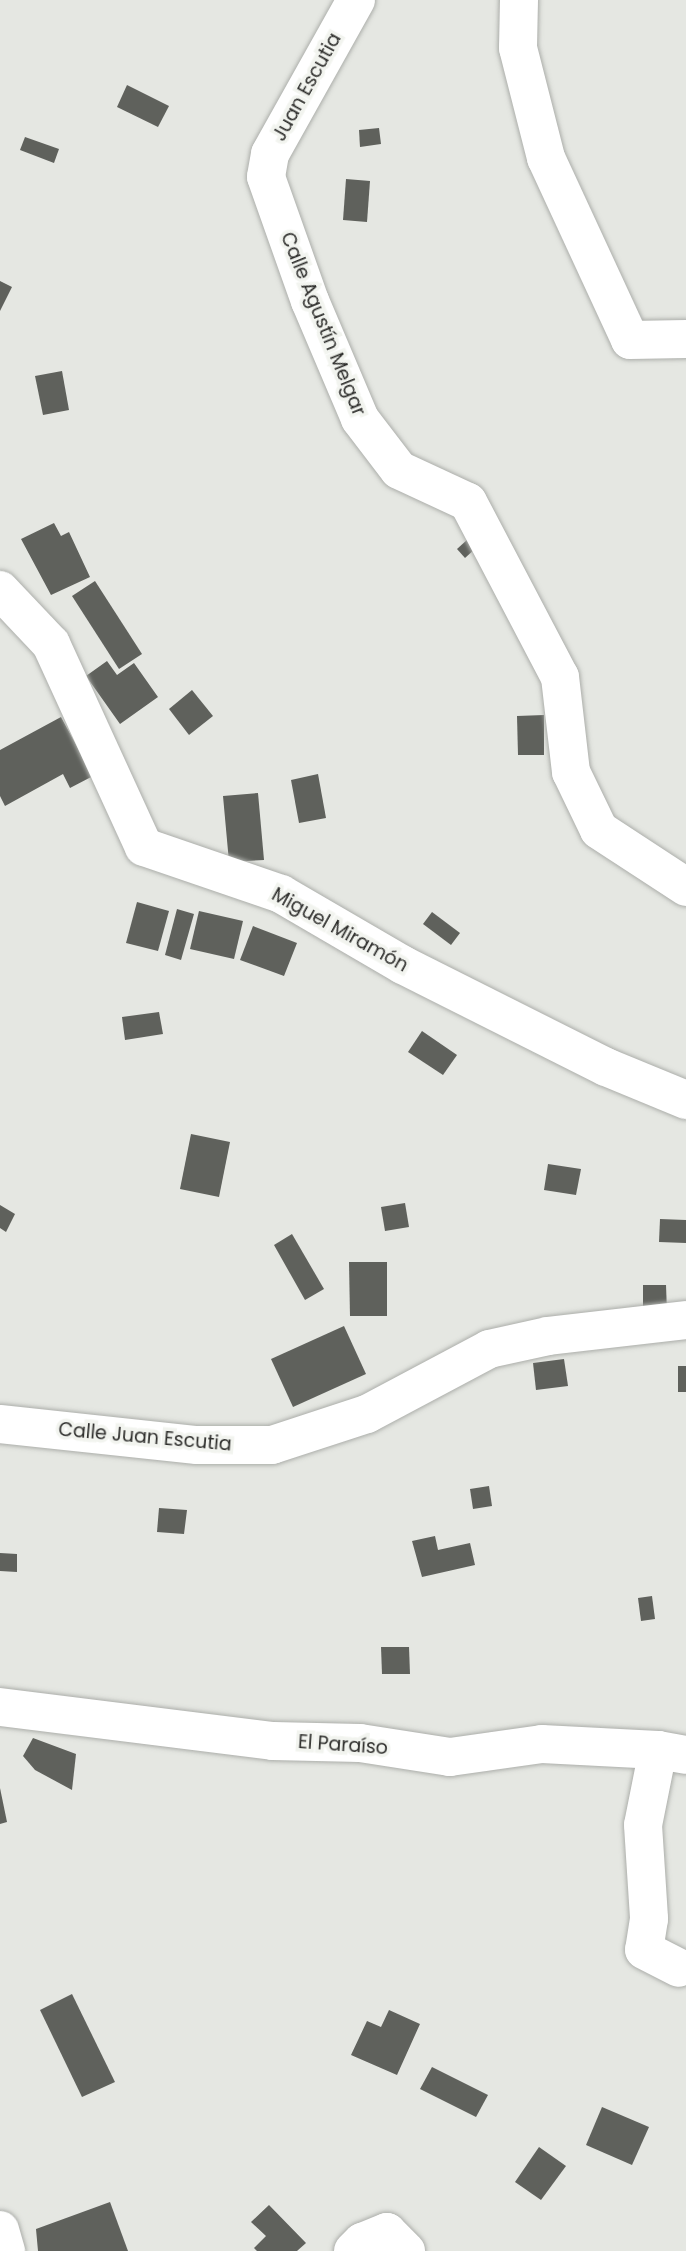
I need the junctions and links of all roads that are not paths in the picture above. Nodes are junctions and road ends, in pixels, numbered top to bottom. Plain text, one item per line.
1 (356, 0) edge
2 (519, 0) edge
3 (266, 177) joint
4 (686, 339) edge
5 (0, 590) edge
6 (686, 887) edge
7 (686, 1100) edge
8 (686, 1320) edge
9 (0, 1424) edge
10 (0, 1707) edge
11 (672, 1753) edge
12 (684, 1967) edge
13 (0, 2230) edge
14 (397, 2242) edge
15 (6, 2251) edge
16 (353, 2251) edge

1 - 3 street, Juan Escutia
2 - 4 street
3 - 6 street, Calle Agustín Melgar
5 - 7 street, Miguel Miramón
8 - 9 street, Calle Juan Escutia
10 - 11 street, El Paraíso
11 - 12 street
13 - 15 street
14 - 16 street

